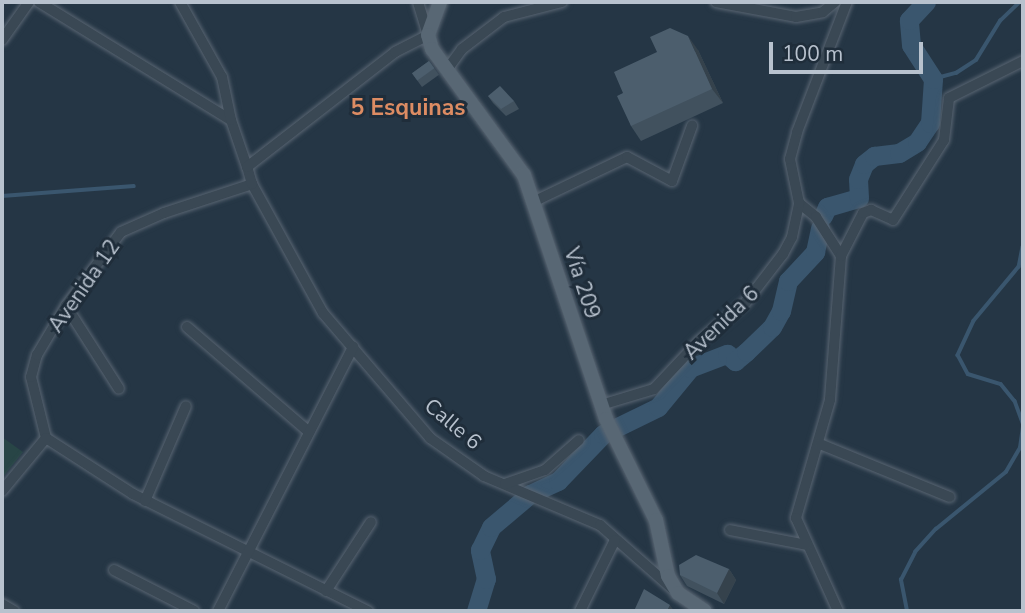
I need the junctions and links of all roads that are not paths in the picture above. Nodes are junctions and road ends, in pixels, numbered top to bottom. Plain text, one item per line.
1 (29, 2) edge
2 (39, 2) edge
3 (180, 2) edge
4 (418, 2) edge
5 (440, 2) edge
6 (562, 2) edge
7 (716, 2) edge
8 (835, 2) edge
9 (848, 2) edge
10 (428, 35) junction
11 (2, 40) edge
12 (1023, 61) edge
13 (446, 71) junction
14 (230, 120) junction
15 (692, 126) dead end
16 (247, 167) junction
17 (252, 184) junction
18 (535, 201) junction
19 (799, 203) junction
20 (841, 256) junction
21 (66, 306) junction
22 (187, 327) dead end
23 (353, 347) junction
24 (119, 390) dead end
25 (601, 405) junction
26 (186, 406) dead end
27 (308, 431) junction
28 (46, 438) junction
29 (579, 440) dead end
30 (820, 444) junction
31 (505, 484) junction
32 (2, 491) edge
33 (950, 497) dead end
34 (145, 501) junction
35 (371, 522) dead end
36 (730, 530) dead end
37 (615, 540) junction
38 (807, 545) junction
39 (246, 552) junction
40 (114, 570) dead end
41 (326, 591) junction
42 (678, 593) junction
43 (2, 604) edge
44 (14, 611) edge
45 (194, 611) edge
46 (218, 611) edge
47 (368, 611) edge
48 (580, 611) edge
49 (705, 611) edge
50 (838, 611) edge

1 - 11 street
2 - 14 street
3 - 14 street
4 - 10 street
5 - 10 main road
6 - 13 street
7 - 8 street
9 - 19 street, Avenida 6
10 - 13 main road, Vía 209
10 - 16 street
12 - 20 street
13 - 18 main road, Vía 209
14 - 16 street
15 - 18 street
16 - 17 street
17 - 21 street, Avenida 12
17 - 23 street, Calle 6
18 - 25 main road, Vía 209
19 - 20 street
19 - 25 street, Avenida 6
20 - 30 street
21 - 24 street
21 - 28 street, Avenida 12
22 - 27 street
23 - 27 street
23 - 31 street, Calle 6
25 - 42 main road, Vía 209
26 - 34 street
27 - 39 street
28 - 32 street
28 - 34 street
29 - 31 street
30 - 33 street
30 - 38 street
31 - 37 street, Calle 6
34 - 39 street
35 - 41 street
36 - 38 street
37 - 42 street, Calle 6
37 - 48 street
38 - 50 street
39 - 41 street
39 - 46 street
40 - 45 street
41 - 47 street
42 - 49 main road, Calle 6
43 - 44 street

